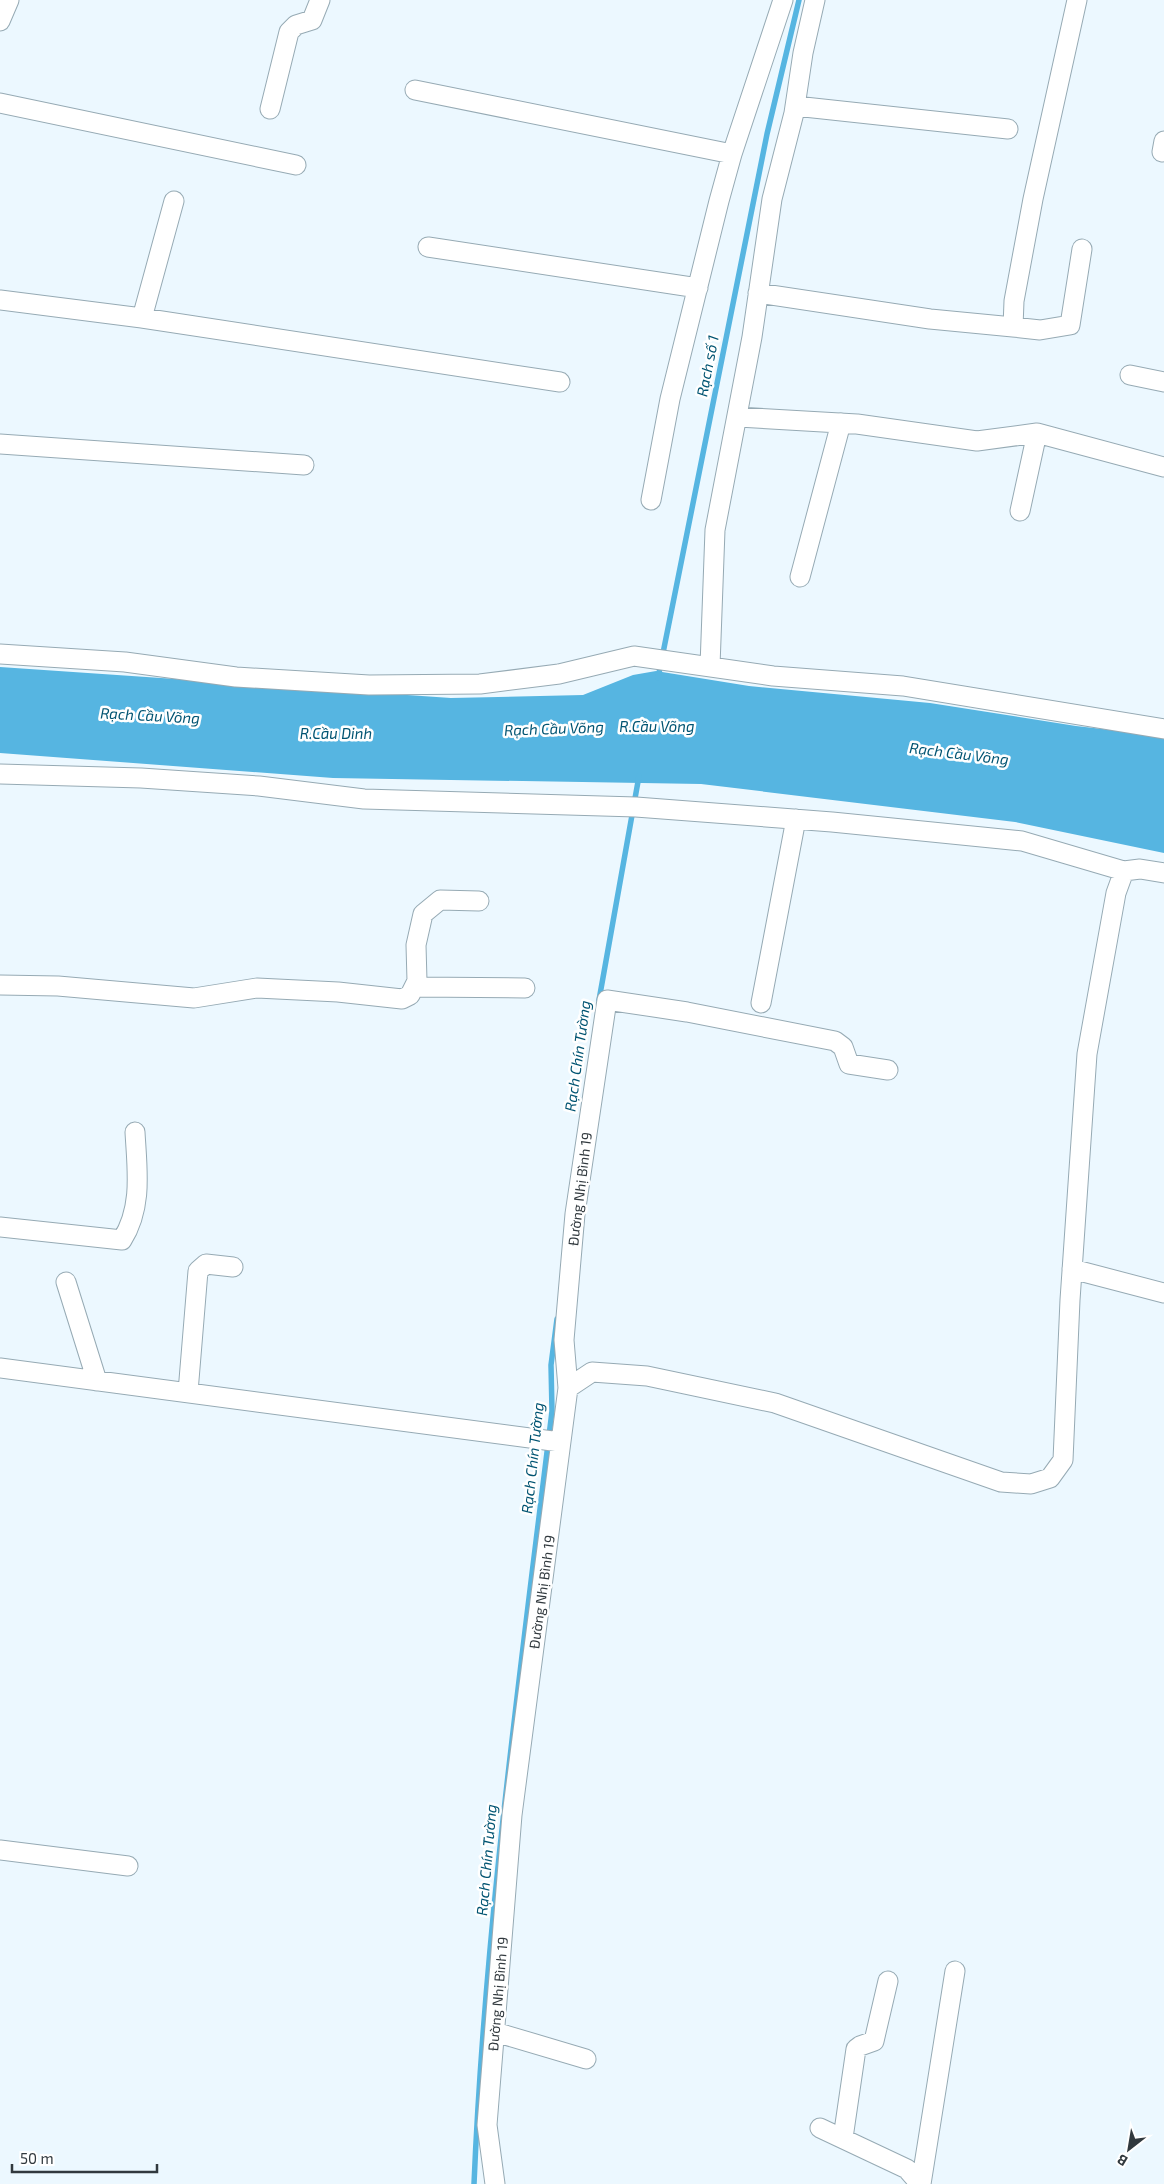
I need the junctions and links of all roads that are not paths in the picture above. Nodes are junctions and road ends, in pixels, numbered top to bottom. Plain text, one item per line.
1 (9, 0) edge
2 (320, 0) edge
3 (783, 0) edge
4 (815, 0) edge
5 (1077, 0) edge
6 (0, 21) edge
7 (415, 90) dead end
8 (0, 103) edge
9 (795, 106) junction
10 (270, 109) dead end
11 (1008, 129) dead end
12 (732, 154) junction
13 (296, 165) dead end
14 (174, 201) dead end
15 (428, 247) dead end
16 (1082, 248) dead end
17 (698, 288) junction
18 (758, 293) junction
19 (0, 300) edge
20 (142, 318) junction
21 (1013, 327) junction
22 (1130, 375) dead end
23 (560, 382) dead end
24 (1164, 382) edge
25 (738, 416) junction
26 (841, 424) junction
27 (1037, 433) junction
28 (0, 444) edge
29 (304, 465) dead end
30 (1164, 468) edge
31 (651, 500) dead end
32 (1020, 511) dead end
33 (800, 577) dead end
34 (0, 654) edge
35 (710, 666) junction
36 (1164, 729) edge
37 (0, 774) edge
38 (796, 819) junction
39 (1124, 871) junction
40 (1164, 873) edge
41 (479, 901) dead end
42 (0, 984) edge
43 (415, 987) junction
44 (525, 988) dead end
45 (761, 1003) dead end
46 (888, 1070) dead end
47 (135, 1132) dead end
48 (0, 1227) edge
49 (233, 1267) dead end
50 (1072, 1269) junction
51 (66, 1282) dead end
52 (1164, 1294) edge
53 (0, 1368) edge
54 (97, 1381) junction
55 (568, 1388) junction
56 (188, 1392) junction
57 (560, 1442) junction
58 (0, 1850) edge
59 (128, 1866) dead end
60 (955, 1971) dead end
61 (888, 1981) dead end
62 (495, 2032) junction
63 (586, 2059) dead end
64 (820, 2128) dead end
65 (843, 2138) junction
66 (495, 2184) edge
67 (920, 2184) edge

1 - 6 street
2 - 10 street
3 - 12 street
4 - 9 street
5 - 21 street
7 - 12 street
8 - 13 street
9 - 11 street
9 - 18 street
12 - 17 street
14 - 20 street
15 - 17 street
16 - 21 street
17 - 31 street
18 - 21 street
18 - 25 street
19 - 20 street
20 - 23 street
22 - 24 street
25 - 26 street
25 - 35 street
26 - 27 street
26 - 33 street
27 - 30 street
27 - 32 street
28 - 29 street
34 - 35 street
35 - 36 street
37 - 38 street
38 - 39 street
38 - 45 street
39 - 40 street
39 - 50 street
41 - 43 street
42 - 43 street
43 - 44 street
46 - 55 street, Đường Nhị Bình 19
47 - 48 street
49 - 56 street
50 - 52 street
50 - 55 street
51 - 54 street
53 - 54 street
54 - 56 street
55 - 57 street, Đường Nhị Bình 19
56 - 57 street
57 - 62 street, Đường Nhị Bình 19
58 - 59 street
60 - 67 street
61 - 65 street
62 - 63 street
62 - 66 street, Đường Nhị Bình 19
64 - 65 street
65 - 67 street

